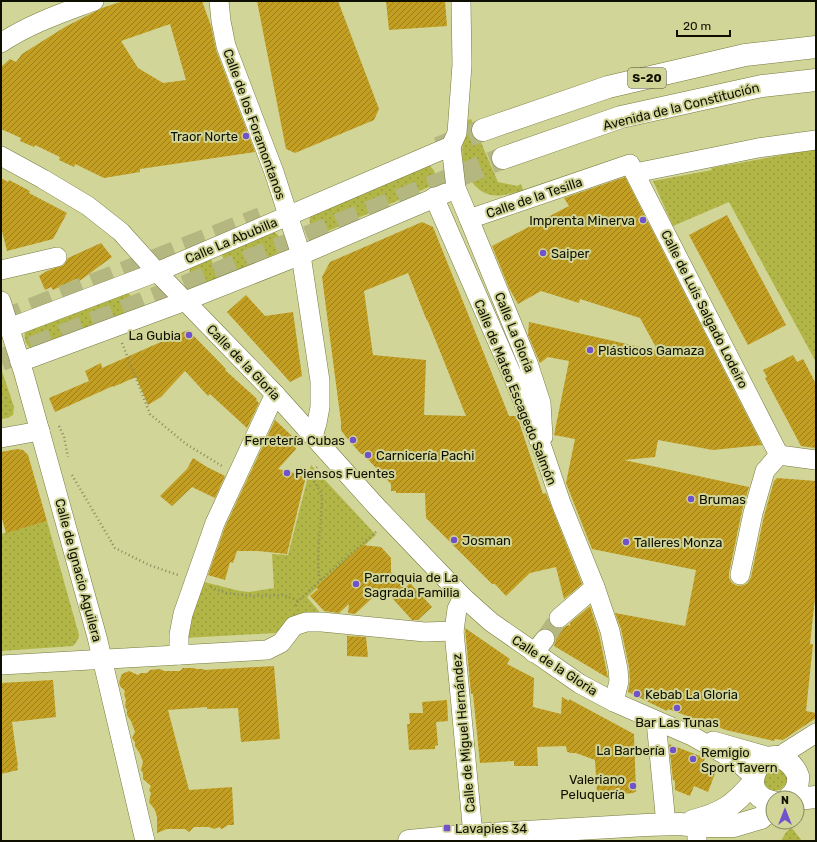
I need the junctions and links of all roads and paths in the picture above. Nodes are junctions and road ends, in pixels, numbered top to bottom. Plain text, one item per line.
1 (94, 1) edge
2 (219, 1) edge
3 (461, 1) edge
4 (1, 43) edge
5 (816, 47) edge
6 (816, 80) edge
7 (483, 130) tunnel mouth
8 (816, 140) edge
9 (451, 146) junction
10 (1, 156) edge
11 (503, 158) tunnel mouth
12 (632, 168) junction
13 (456, 188) junction
14 (434, 198) junction
15 (288, 216) junction
16 (469, 219) junction
17 (301, 255) junction
18 (58, 257) dead end
19 (1, 270) edge
20 (156, 272) junction
21 (185, 301) junction
22 (1, 302) edge
23 (9, 328) junction
24 (121, 341) dead end
25 (20, 362) junction
26 (275, 394) junction
27 (57, 423) dead end
28 (40, 431) junction
29 (313, 436) junction
30 (1, 438) edge
31 (543, 450) junction
32 (330, 454) junction
33 (779, 455) junction
34 (68, 458) dead end
35 (816, 460) edge
36 (70, 472) dead end
37 (238, 473) junction
38 (390, 520) junction
39 (740, 575) dead end
40 (194, 580) junction
41 (320, 581) junction
42 (595, 587) junction
43 (463, 597) junction
44 (298, 601) junction
45 (559, 618) tunnel mouth
46 (294, 626) junction
47 (454, 631) junction
48 (178, 655) junction
49 (103, 659) junction
50 (1, 665) edge
51 (614, 702) junction
52 (656, 721) junction
53 (692, 736) junction
54 (809, 738) edge
55 (786, 763) junction
56 (753, 779) junction
57 (816, 781) edge
58 (796, 790) edge
59 (816, 797) edge
60 (805, 798) edge
61 (765, 799) edge
62 (765, 814) edge
63 (685, 829) edge
64 (473, 835) junction
65 (145, 841) edge
66 (409, 841) edge

1 - 4 street
2 - 15 street, Calle de los Foramontanos
3 - 9 street
5 - 7 main road, S-20
6 - 11 main road, Avenida de la Constitución / S-20
8 - 12 street, Calle de la Tesilla
9 - 13 street
9 - 15 street, Calle La Abubilla
10 - 20 street, Calle de la Gloria
12 - 16 street, Calle de la Tesilla
12 - 33 street, Calle de Luis Salgado Lodeiro
13 - 14 street
13 - 16 street, Calle de la Tesilla
14 - 17 street
14 - 31 street, Calle de Mateo Escagedo Salmón
15 - 17 street, Calle de los Foramontanos
15 - 20 street, Calle La Abubilla
16 - 31 street, Calle La Gloria
17 - 21 street
17 - 29 street, Calle de los Foramontanos
18 - 19 street
20 - 21 street, Calle de la Gloria
20 - 23 street, Calle La Abubilla
21 - 25 street
21 - 26 street, Calle de la Gloria
22 - 23 street, Calle de Ignacio Aguilera
23 - 25 street, Calle de Ignacio Aguilera
24 - 37 path
25 - 28 street, Calle de Ignacio Aguilera
26 - 29 street, Calle de la Gloria
26 - 37 street
27 - 34 path
28 - 30 street
28 - 49 street, Calle de Ignacio Aguilera
29 - 32 street, Calle de la Gloria
31 - 42 street, Calle de Mateo Escagedo Salmón
32 - 38 street, Calle de la Gloria
32 - 41 path
33 - 35 street
33 - 39 street
36 - 40 path
37 - 40 street
38 - 41 path
38 - 43 street, Calle de la Gloria
40 - 44 path
40 - 48 street
41 - 44 path
42 - 45 street
42 - 51 street, Calle de Mateo Escagedo Salmón
43 - 47 street
43 - 51 street, Calle de la Gloria
44 - 46 path
46 - 47 street
46 - 48 street
47 - 64 street, Calle de Miguel Hernández
48 - 49 street
49 - 50 street
49 - 65 street, Calle de Ignacio Aguilera
51 - 52 street, Calle de la Gloria
52 - 53 street, Calle de la Gloria
52 - 63 street
53 - 55 street, Calle de la Gloria
53 - 56 street, Calle de la Gloria
54 - 55 street
55 - 56 main road
55 - 57 main road
55 - 58 main road
56 - 61 main road
56 - 63 main road
59 - 60 main road
62 - 63 main road
63 - 64 main road
64 - 66 main road

